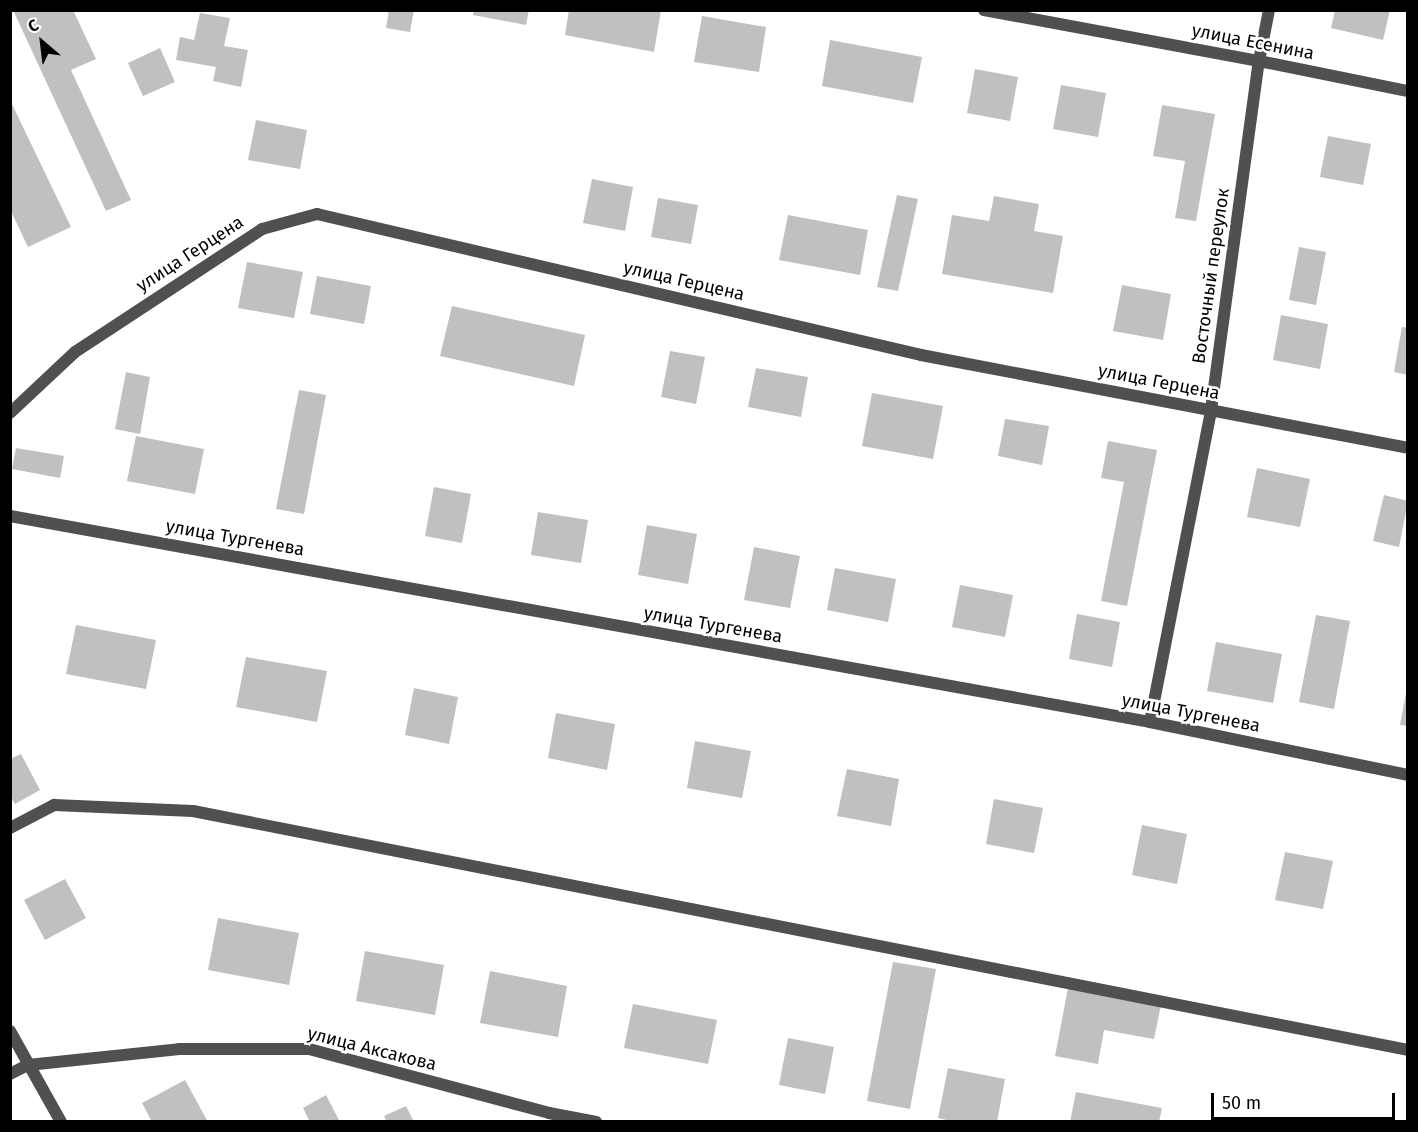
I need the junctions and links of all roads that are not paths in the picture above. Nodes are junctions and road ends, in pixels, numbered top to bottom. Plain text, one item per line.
1 (984, 10) edge
2 (1269, 10) edge
3 (1259, 61) junction
4 (1407, 91) edge
5 (1211, 410) junction
6 (10, 413) edge
7 (1407, 448) edge
8 (10, 516) edge
9 (1150, 722) junction
10 (1407, 775) edge
11 (10, 828) edge
12 (10, 1031) edge
13 (1407, 1050) edge
14 (28, 1065) junction
15 (10, 1074) edge
16 (552, 1117) edge
17 (62, 1122) edge
18 (596, 1122) edge

1 - 3 street, улица Есенина
2 - 3 street, Восточный переулок
3 - 4 street, улица Есенина
3 - 5 street, Восточный переулок
5 - 6 street, улица Герцена
5 - 7 street, улица Герцена
5 - 9 street, Восточный переулок
8 - 9 street, улица Тургенева
9 - 10 street, улица Тургенева
11 - 13 street
12 - 14 street
14 - 15 street
14 - 16 street, улица Аксакова
14 - 17 street
16 - 18 street, улица Аксакова

